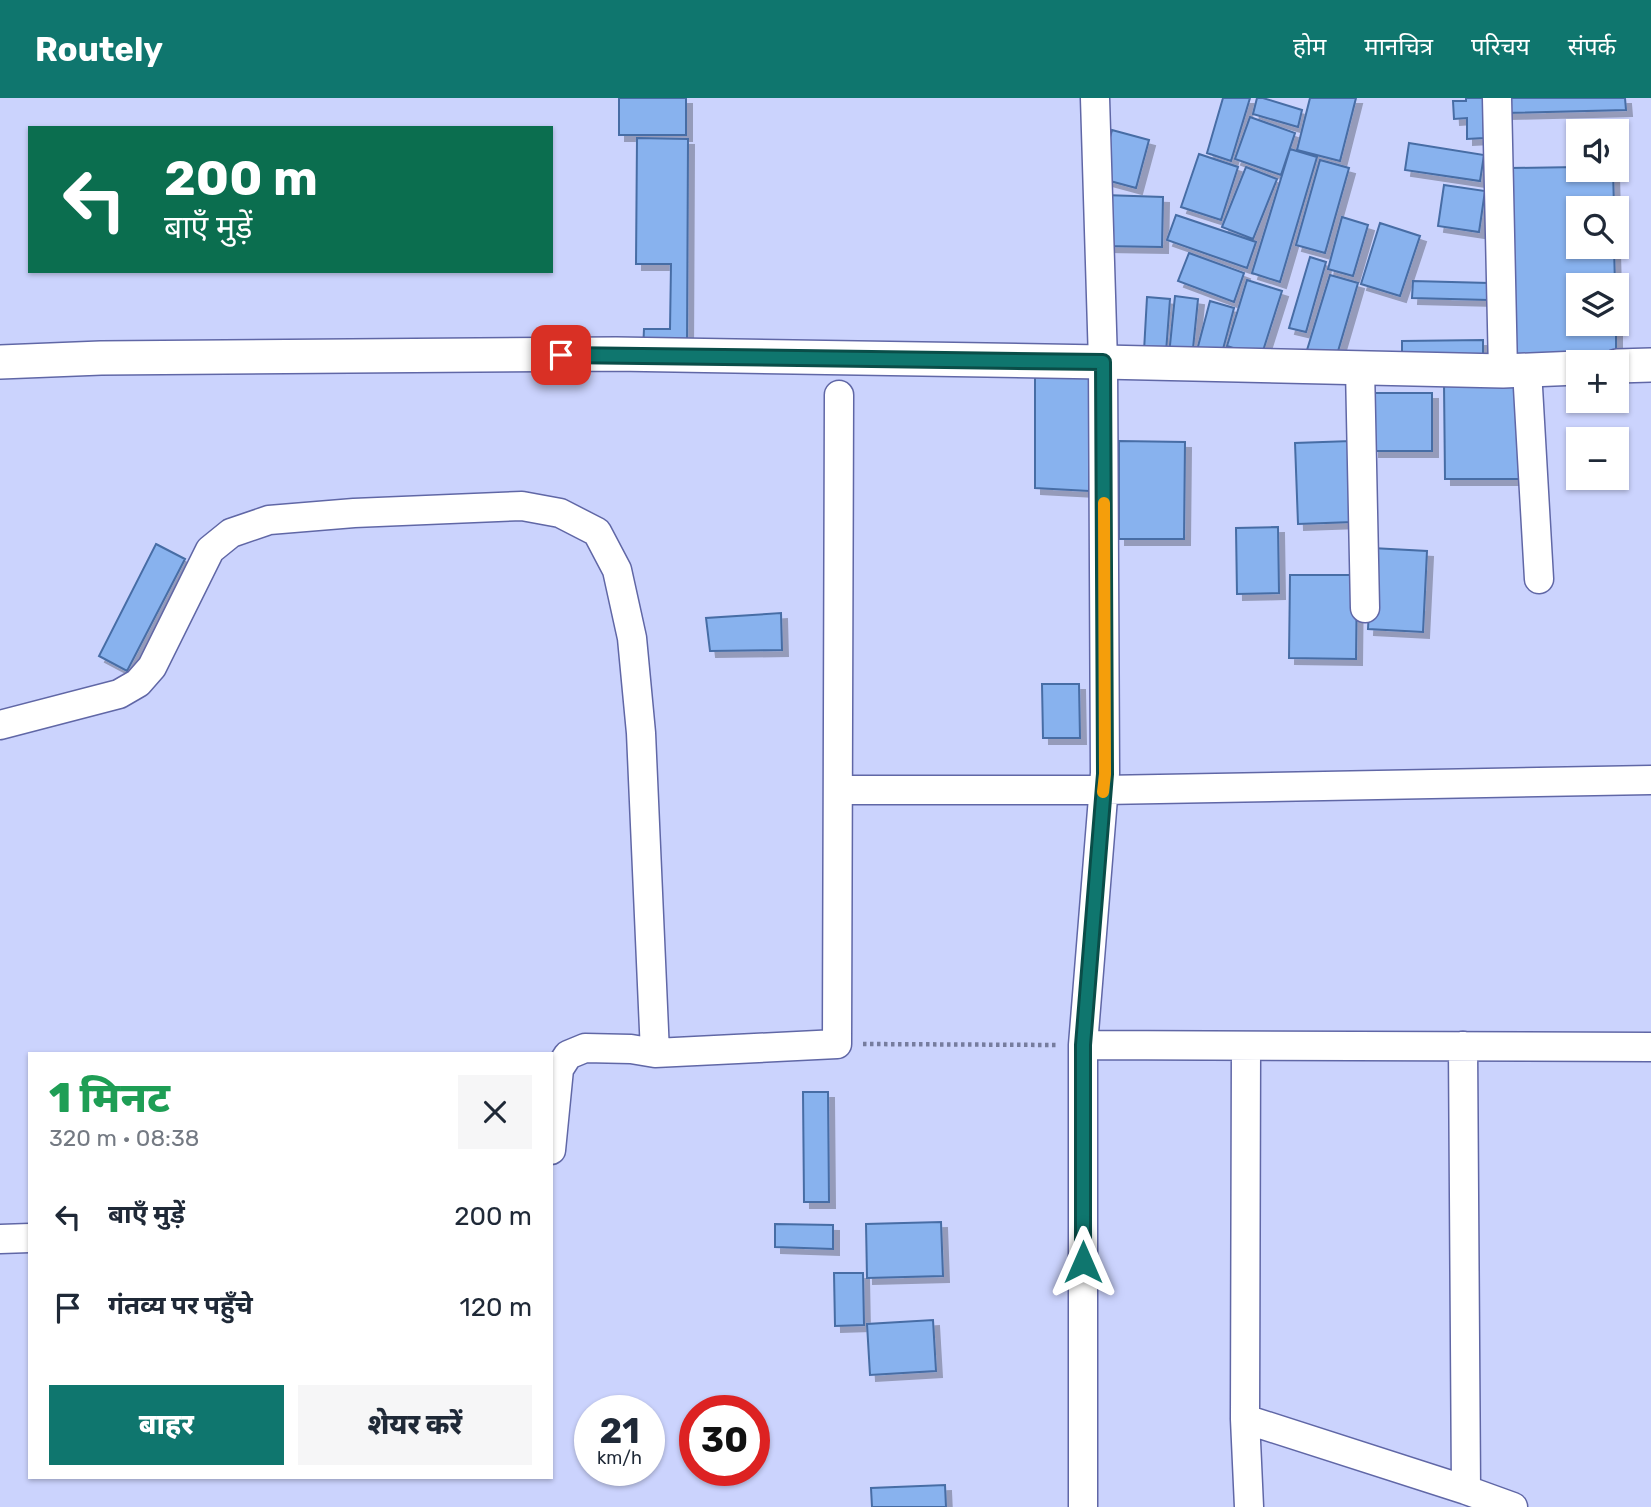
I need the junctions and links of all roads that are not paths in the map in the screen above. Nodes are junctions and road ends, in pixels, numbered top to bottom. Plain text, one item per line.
1 (1095, 98) edge
2 (1497, 98) edge
3 (0, 362) edge
4 (1103, 362) junction
5 (1651, 365) edge
6 (1629, 366) edge
7 (1360, 368) junction
8 (1566, 369) edge
9 (1515, 371) junction
10 (839, 395) dead end
11 (1539, 579) dead end
12 (1365, 608) dead end
13 (0, 725) edge
14 (1651, 780) edge
15 (838, 790) junction
16 (1103, 790) junction
17 (1083, 1045) junction
18 (1246, 1046) junction
19 (1463, 1046) junction
20 (1651, 1047) edge
21 (655, 1052) junction
22 (553, 1127) edge
23 (28, 1238) edge
24 (0, 1239) edge
25 (1245, 1419) junction
26 (1466, 1490) junction
27 (1083, 1507) edge
28 (1249, 1507) edge
29 (1513, 1507) edge

1 - 4 street
2 - 9 street
3 - 4 street
4 - 7 street
4 - 16 street
5 - 6 street
7 - 9 street
7 - 12 street
8 - 9 street
9 - 11 street
10 - 15 street
13 - 21 street
14 - 16 street
15 - 16 street
15 - 21 street
16 - 17 street
17 - 18 street
17 - 27 street
18 - 19 street
18 - 25 street
19 - 20 street
19 - 26 street
21 - 22 street
23 - 24 street
25 - 26 street
25 - 28 street
26 - 29 street

